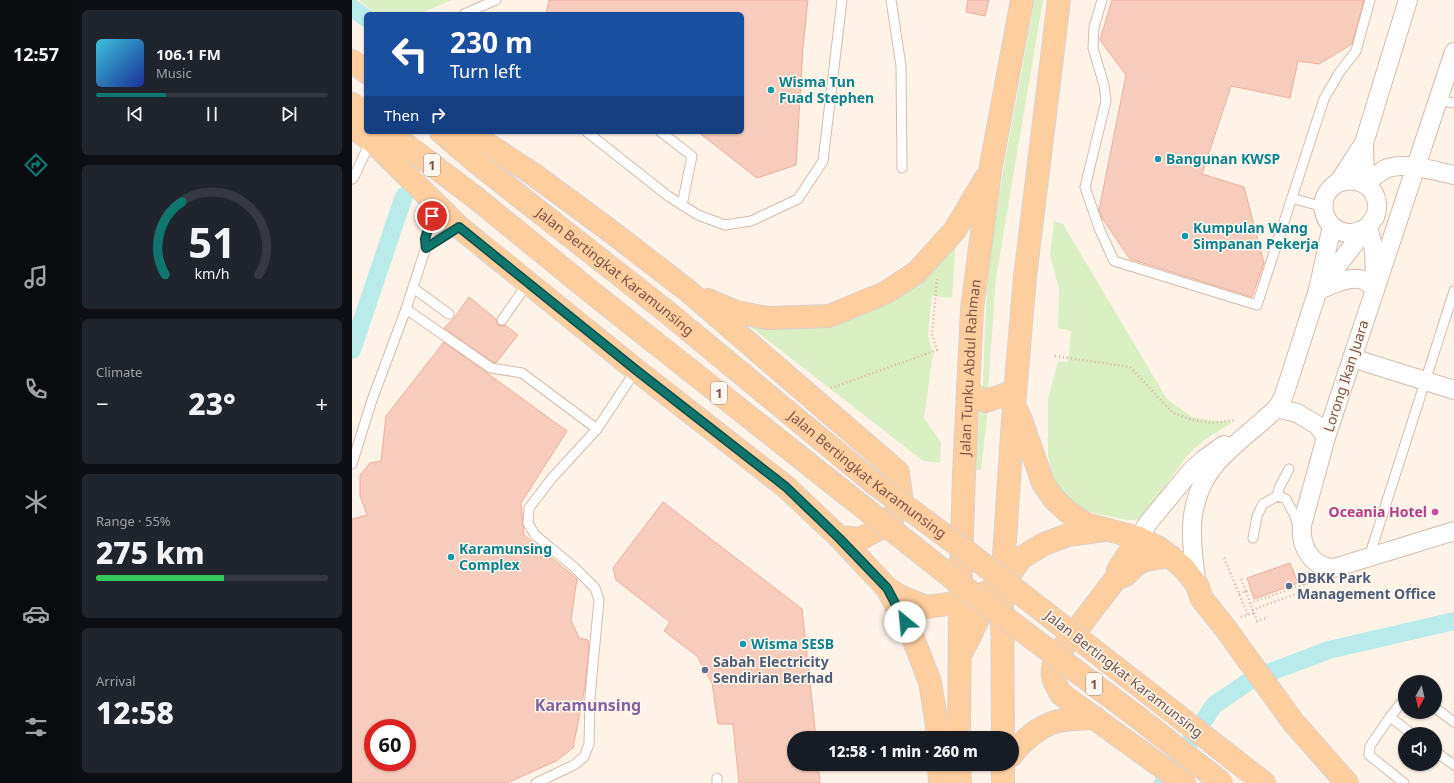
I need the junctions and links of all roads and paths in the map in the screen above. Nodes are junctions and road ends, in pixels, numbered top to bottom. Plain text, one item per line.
1 (496, 0) edge
2 (842, 0) edge
3 (891, 0) edge
4 (1022, 0) edge
5 (1059, 0) edge
6 (1102, 0) edge
7 (1370, 0) edge
8 (1408, 0) edge
9 (470, 12) edge
10 (1454, 52) edge
11 (1446, 101) edge
12 (352, 104) edge
13 (364, 113) edge
14 (352, 127) edge
15 (364, 131) edge
16 (443, 134) edge
17 (472, 134) edge
18 (590, 134) edge
19 (664, 134) edge
20 (380, 136) edge
21 (1364, 143) junction
22 (1416, 167) junction
23 (902, 168) dead end
24 (990, 171) junction
25 (1446, 173) edge
26 (352, 179) edge
27 (1338, 182) junction
28 (1365, 184) junction
29 (1292, 198) junction
30 (435, 204) junction
31 (682, 205) junction
32 (1323, 207) junction
33 (1332, 226) junction
34 (459, 227) junction
35 (1368, 228) junction
36 (426, 248) junction
37 (926, 262) junction
38 (528, 283) junction
39 (413, 288) junction
40 (1375, 289) junction
41 (687, 290) junction
42 (1318, 290) junction
43 (1454, 291) edge
44 (406, 309) junction
45 (449, 314) dead end
46 (502, 320) dead end
47 (1055, 356) dead end
48 (1352, 358) junction
49 (636, 370) junction
50 (1426, 381) junction
51 (968, 389) junction
52 (826, 390) dead end
53 (1454, 390) edge
54 (1014, 398) junction
55 (1274, 411) junction
56 (1243, 419) dead end
57 (597, 429) junction
58 (1326, 437) junction
59 (352, 464) edge
60 (1289, 469) dead end
61 (1277, 496) junction
62 (1107, 530) junction
63 (1454, 531) edge
64 (1301, 536) junction
65 (839, 538) junction
66 (1139, 538) junction
67 (1253, 538) dead end
68 (1170, 556) junction
69 (1369, 557) junction
70 (1224, 558) dead end
71 (1301, 570) dead end
72 (1118, 577) junction
73 (1241, 579) dead end
74 (1305, 584) junction
75 (1002, 585) junction
76 (1197, 585) junction
77 (887, 588) junction
78 (1246, 591) junction
79 (1238, 594) junction
80 (960, 602) junction
81 (1250, 603) junction
82 (1252, 610) junction
83 (1254, 613) junction
84 (1248, 615) junction
85 (1268, 617) dead end
86 (1232, 624) junction
87 (960, 655) junction
88 (1398, 707) edge
89 (1442, 713) edge
90 (1390, 717) junction
91 (1095, 718) junction
92 (1454, 722) edge
93 (1403, 727) edge
94 (937, 731) edge
95 (959, 731) edge
96 (1003, 731) edge
97 (1019, 745) edge
98 (1442, 756) edge
99 (1454, 765) edge
100 (939, 771) edge
101 (959, 771) edge
102 (536, 783) edge
103 (940, 783) edge
104 (960, 783) edge
105 (1184, 783) edge
106 (1222, 783) edge
107 (1264, 783) edge
108 (1347, 783) edge
109 (1404, 783) edge

1 - 9 lane
2 - 31 lane
3 - 23 lane
4 - 24 main road, Jalan Tunku Abdul Rahman
5 - 54 main road
6 - 29 lane
7 - 29 lane
8 - 21 street
10 - 11 street, Lorong Ikan Juara
11 - 22 street, Lorong Ikan Juara
12 - 13 main road
14 - 15 main road
16 - 107 main road, Jalan Bertingkat Karamunsing / 1, bridge
17 - 41 main road
18 - 31 lane
19 - 31 lane
20 - 26 lane
20 - 30 main road
20 - 106 main road, Jalan Bertingkat Karamunsing / 1, bridge
21 - 27 street
21 - 28 street
22 - 25 street
22 - 28 street
22 - 40 street, Lorong Ikan Juara
24 - 37 main road
24 - 51 main road, Jalan Tunku Abdul Rahman
27 - 28 street
27 - 32 street
28 - 35 street
29 - 32 lane
30 - 34 main road
30 - 36 lane
32 - 33 street
33 - 35 street
33 - 42 street
34 - 36 lane
34 - 38 main road
35 - 40 street
35 - 42 street
36 - 39 lane
37 - 41 main road
37 - 52 path
38 - 46 lane
38 - 49 main road
39 - 44 lane
39 - 45 lane
40 - 42 street
40 - 48 street, Lorong Ikan Juara
41 - 65 main road
42 - 55 street
43 - 50 lane
44 - 57 lane
44 - 59 lane
47 - 56 path
48 - 50 street
48 - 58 street, Lorong Ikan Juara
49 - 57 lane
49 - 65 main road
50 - 53 street
50 - 69 lane
51 - 54 main road
51 - 80 main road, Jalan Tunku Abdul Rahman
54 - 62 main road
54 - 75 main road
55 - 58 street
55 - 66 street
55 - 76 street
57 - 102 lane
58 - 64 street, Lorong Ikan Juara
60 - 61 lane
61 - 64 lane
61 - 67 lane
62 - 66 main road
62 - 75 main road
63 - 69 street
64 - 69 street
65 - 77 main road
66 - 68 main road
66 - 72 main road
68 - 72 main road
68 - 76 main road
70 - 79 path
71 - 74 path
72 - 91 main road
73 - 78 path
74 - 81 path
74 - 82 path
75 - 80 main road
75 - 87 main road
75 - 96 main road
76 - 86 main road
77 - 80 main road
77 - 94 main road
78 - 79 path
78 - 81 path
79 - 84 path
80 - 87 main road, Jalan Tunku Abdul Rahman
81 - 82 path
82 - 83 path
83 - 84 path
83 - 85 path
84 - 86 path
86 - 108 main road
87 - 95 main road, Jalan Tunku Abdul Rahman
88 - 90 lane
89 - 92 lane
90 - 93 lane
90 - 109 lane
91 - 97 main road
91 - 105 main road
98 - 99 lane
100 - 103 main road
101 - 104 main road

